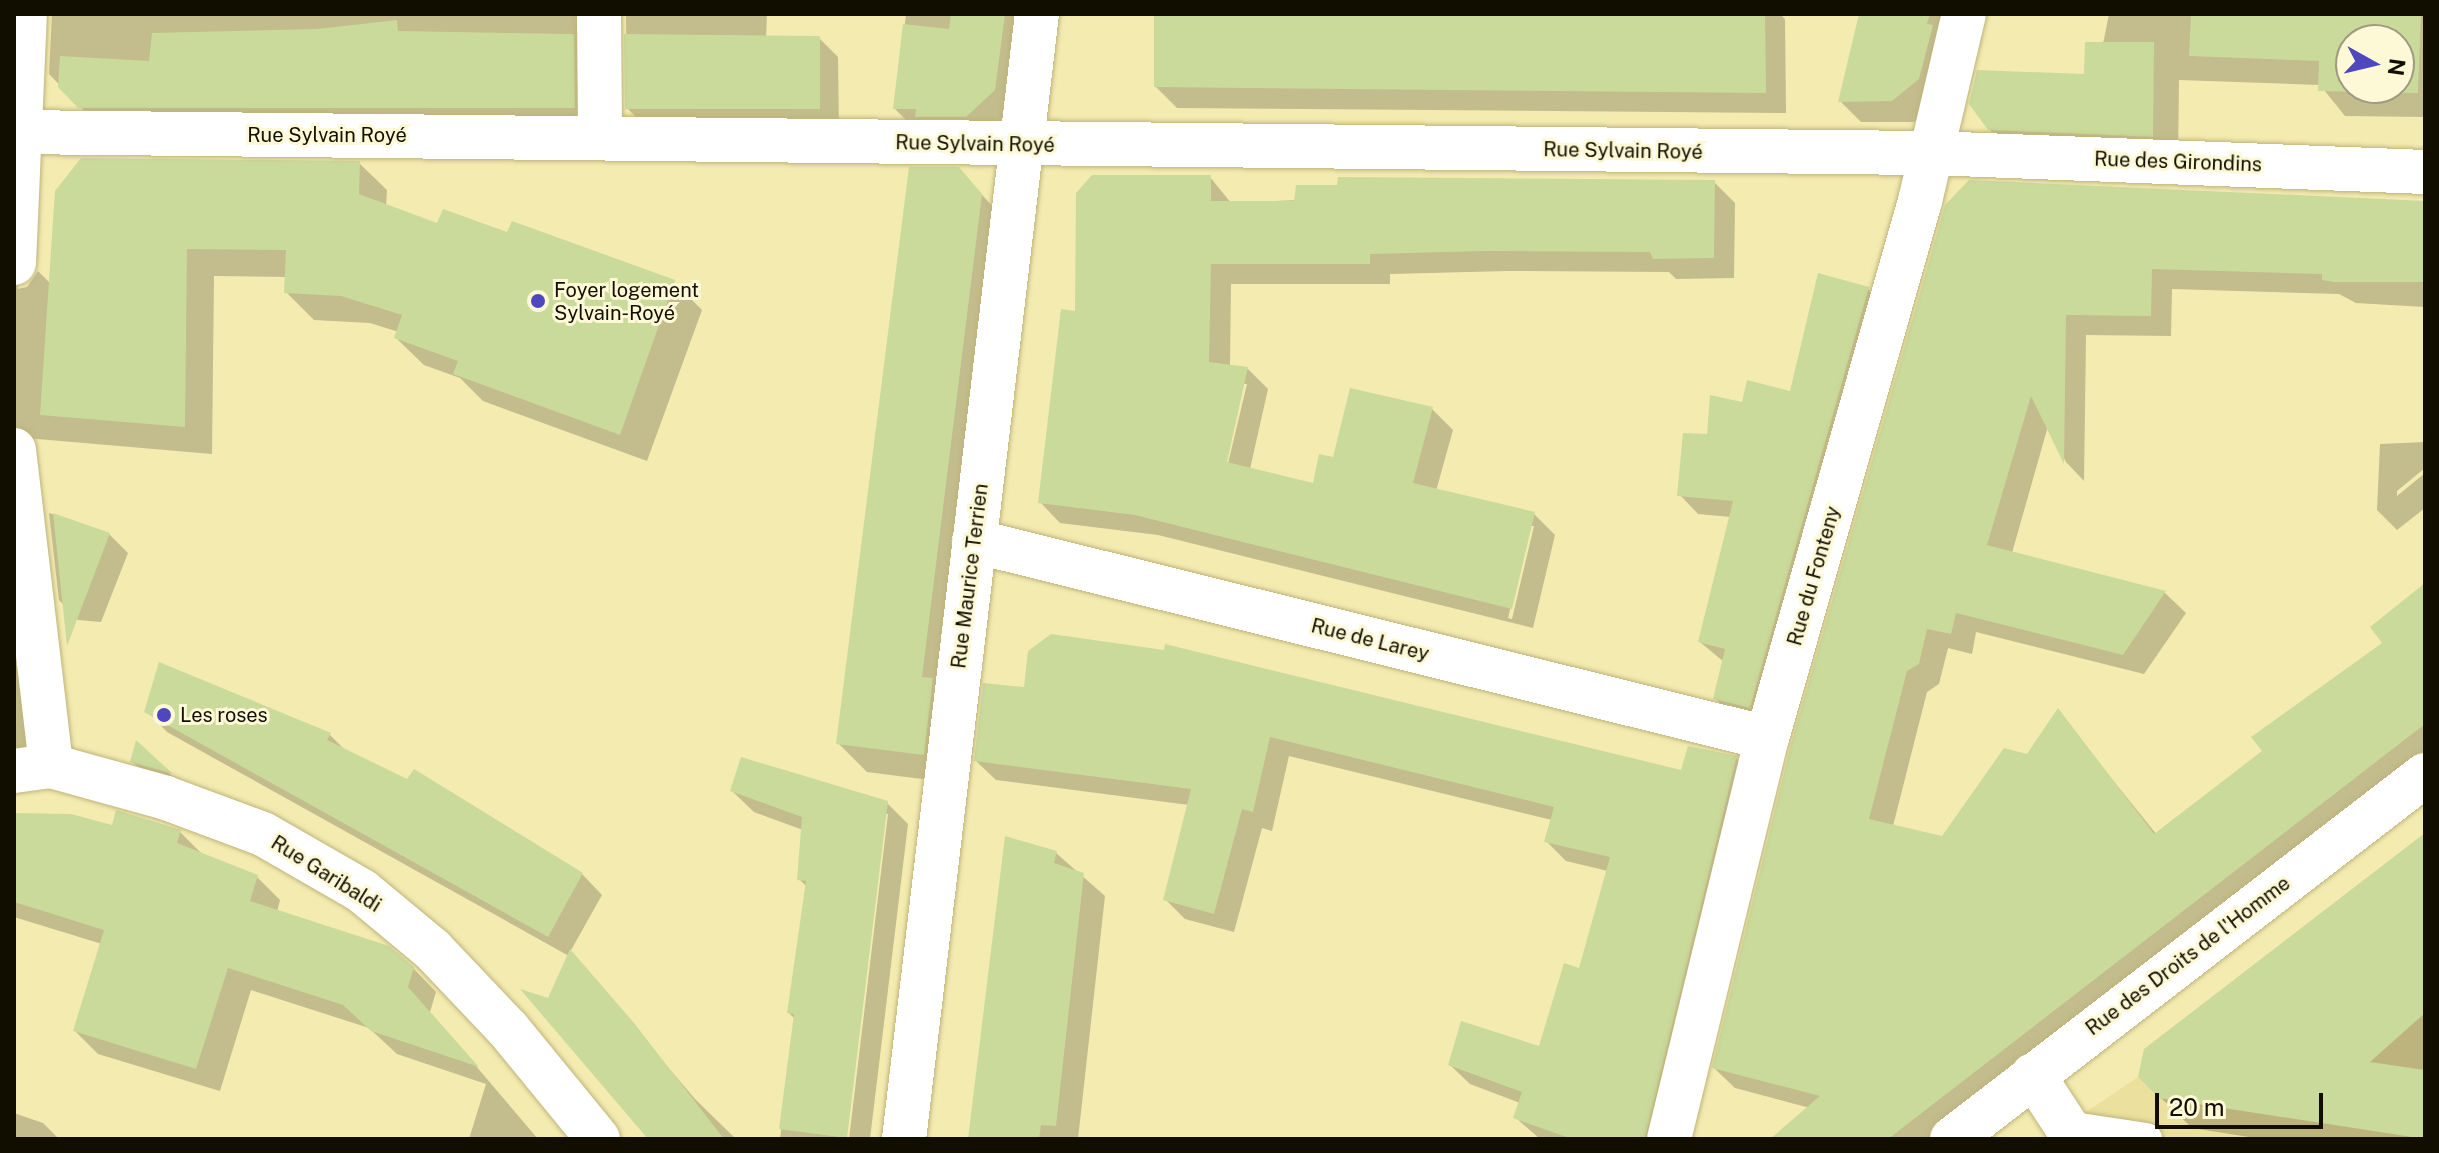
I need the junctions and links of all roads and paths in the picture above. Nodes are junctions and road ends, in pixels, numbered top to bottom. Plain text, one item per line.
1 (25, 14) edge
2 (599, 14) edge
3 (1037, 14) edge
4 (1964, 14) edge
5 (16, 132) edge
6 (600, 138) junction
7 (1022, 145) junction
8 (1931, 153) junction
9 (2425, 172) edge
10 (14, 263) edge
11 (14, 450) edge
12 (974, 541) junction
13 (1767, 738) junction
14 (33, 769) edge
15 (2425, 775) edge
16 (2033, 1075) junction
17 (2067, 1127) joint
18 (598, 1139) edge
19 (904, 1139) edge
20 (1669, 1139) edge
21 (1952, 1139) edge
22 (2146, 1139) edge

1 - 5 street
2 - 6 street
3 - 7 street, Rue Maurice Terrien
4 - 8 street, Rue du Fonteny
5 - 6 street, Rue Sylvain Royé
5 - 10 street
6 - 7 street, Rue Sylvain Royé
7 - 8 street, Rue Sylvain Royé
7 - 12 street, Rue Maurice Terrien
8 - 9 street, Rue des Girondins
8 - 13 street, Rue du Fonteny
11 - 14 street
12 - 13 street, Rue de Larey
12 - 19 street, Rue Maurice Terrien
13 - 20 street, Rue du Fonteny
14 - 18 street, Rue Garibaldi
15 - 16 street, Rue des Droits de l'Homme
16 - 17 street
16 - 21 street, Rue des Droits de l'Homme
17 - 22 lane

